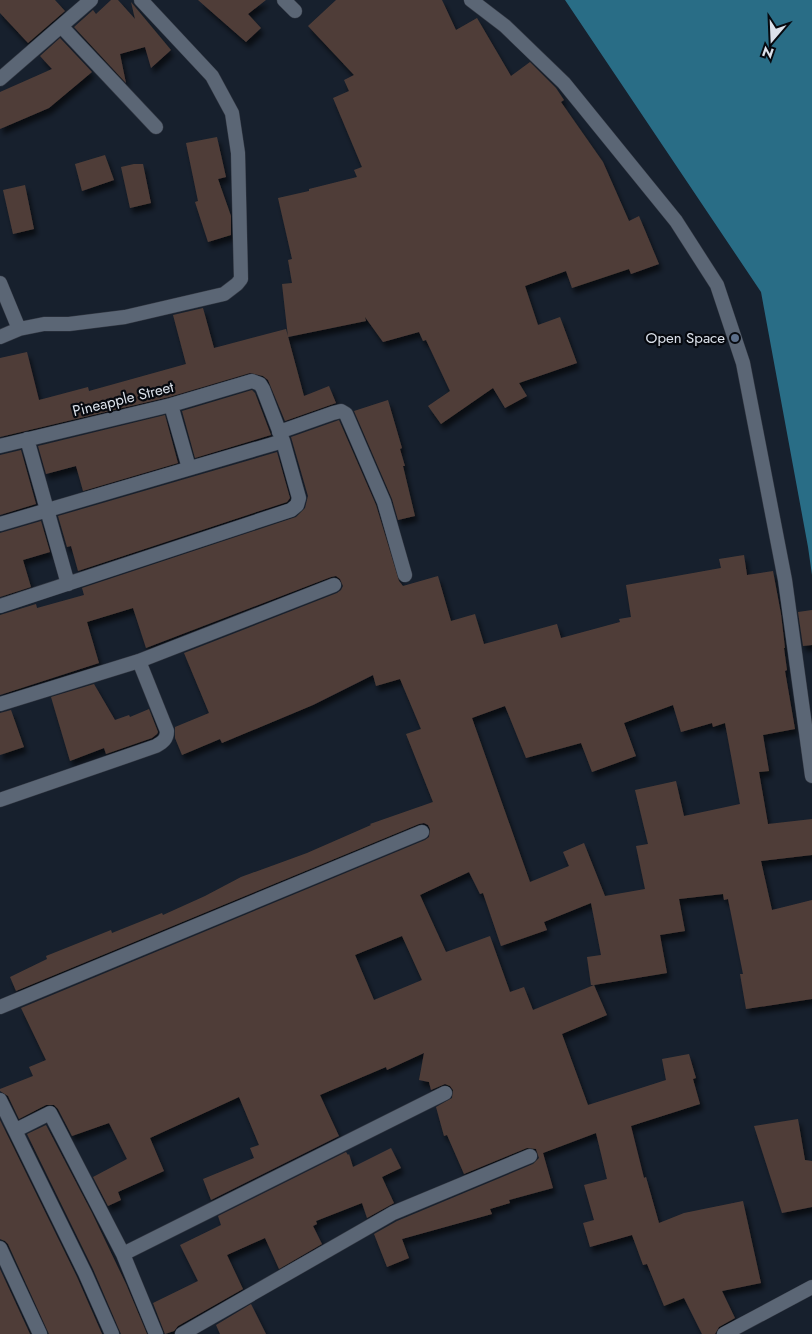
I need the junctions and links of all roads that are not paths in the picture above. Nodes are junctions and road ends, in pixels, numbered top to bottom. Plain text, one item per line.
1 (92, 0) edge
2 (141, 0) edge
3 (284, 0) edge
4 (471, 0) edge
5 (294, 11) dead end
6 (61, 26) junction
7 (0, 79) edge
8 (156, 127) dead end
9 (0, 284) edge
10 (19, 329) junction
11 (0, 337) edge
12 (171, 405) junction
13 (281, 437) junction
14 (27, 440) junction
15 (0, 446) edge
16 (189, 468) junction
17 (47, 510) junction
18 (0, 524) edge
19 (405, 575) dead end
20 (68, 584) junction
21 (334, 586) dead end
22 (0, 606) edge
23 (139, 661) junction
24 (0, 704) edge
25 (812, 776) edge
26 (0, 800) edge
27 (422, 832) dead end
28 (0, 1007) edge
29 (445, 1093) dead end
30 (0, 1100) edge
31 (16, 1130) junction
32 (530, 1156) dead end
33 (0, 1248) edge
34 (123, 1254) junction
35 (812, 1287) edge
36 (40, 1334) edge
37 (112, 1334) edge
38 (156, 1334) edge
39 (182, 1334) edge
40 (724, 1334) edge

1 - 6 street
2 - 10 street
3 - 5 street
4 - 25 street
6 - 7 street
6 - 8 street
9 - 10 street
10 - 11 street
12 - 13 street, Pineapple Street
12 - 14 street, Pineapple Street
12 - 16 street
13 - 16 street
13 - 19 street
13 - 20 street
14 - 15 street, Pineapple Street
14 - 17 street
16 - 17 street
17 - 18 street
17 - 20 street
20 - 22 street
21 - 23 street
23 - 24 street
23 - 26 street
27 - 28 street
29 - 34 street
30 - 31 street
31 - 34 street
31 - 37 street
32 - 39 street
33 - 36 street
34 - 38 street
35 - 40 street

